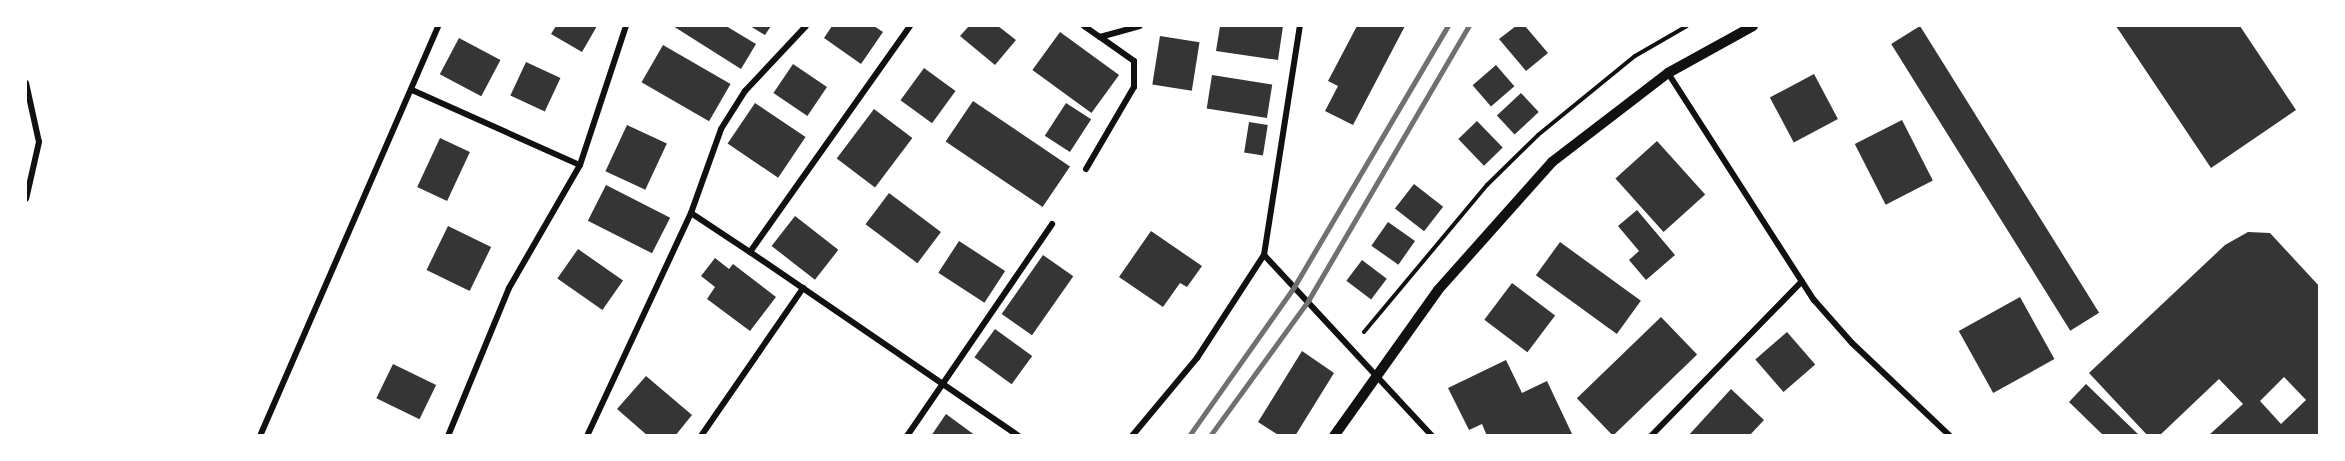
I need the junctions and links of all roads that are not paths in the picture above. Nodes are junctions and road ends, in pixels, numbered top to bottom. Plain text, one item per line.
1 (438, 26) edge
2 (626, 26) edge
3 (806, 26) edge
4 (910, 26) edge
5 (1084, 26) edge
6 (1140, 26) edge
7 (1300, 26) edge
8 (1754, 26) edge
9 (1100, 37) junction
10 (1668, 73) junction
11 (26, 83) edge
12 (411, 90) junction
13 (580, 165) junction
14 (1086, 169) dead end
15 (26, 199) edge
16 (691, 213) junction
17 (1052, 224) dead end
18 (750, 252) junction
19 (1264, 255) junction
20 (1802, 281) junction
21 (803, 288) junction
22 (1378, 373) junction
23 (945, 384) junction
24 (260, 435) edge
25 (448, 435) edge
26 (587, 435) edge
27 (700, 435) edge
28 (907, 435) edge
29 (1019, 435) edge
30 (1132, 435) edge
31 (1334, 435) edge
32 (1432, 435) edge
33 (1651, 435) edge
34 (1950, 435) edge

1 - 12 street
2 - 13 street
3 - 16 street
4 - 18 street
5 - 9 street
6 - 9 street
7 - 19 street
8 - 10 street
9 - 14 street
10 - 20 street
10 - 22 street
11 - 15 street
12 - 13 street
12 - 24 street
13 - 25 street
16 - 18 street
16 - 26 street
17 - 23 street
18 - 21 street
19 - 22 street
19 - 30 street
20 - 33 street
20 - 34 street
21 - 23 street
21 - 27 street
22 - 31 street
22 - 32 street
23 - 28 street
23 - 29 street

